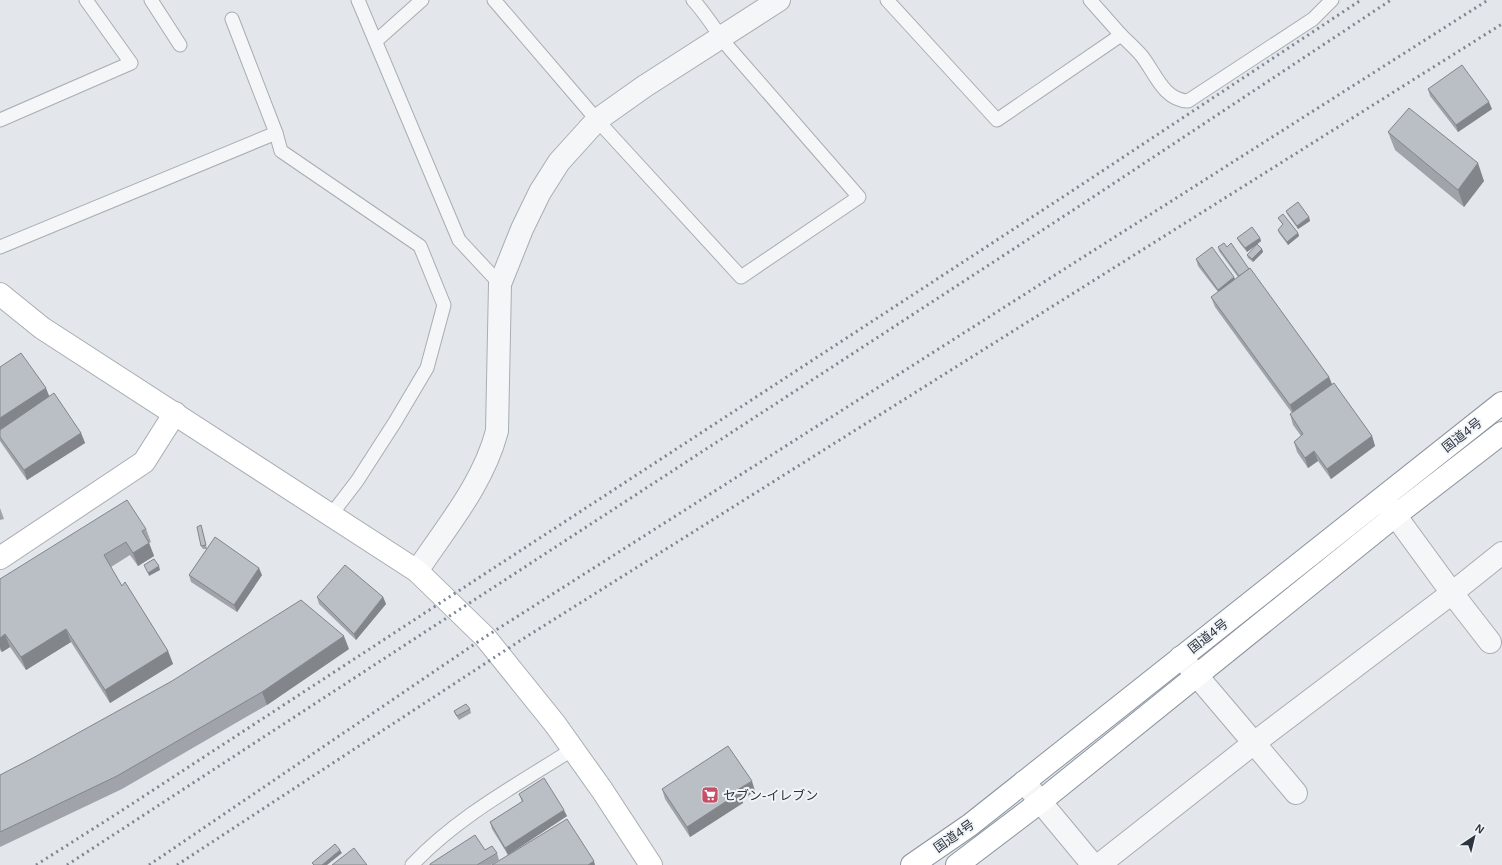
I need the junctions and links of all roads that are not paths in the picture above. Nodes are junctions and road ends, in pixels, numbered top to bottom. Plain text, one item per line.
1 (86, 0) edge
2 (151, 0) edge
3 (358, 0) edge
4 (422, 0) edge
5 (494, 0) edge
6 (693, 0) edge
7 (779, 0) edge
8 (887, 0) edge
9 (1090, 0) edge
10 (1332, 0) edge
11 (232, 19) dead end
12 (1121, 35) junction
13 (720, 37) junction
14 (376, 41) junction
15 (180, 45) dead end
16 (0, 120) edge
17 (597, 120) junction
18 (276, 133) junction
19 (0, 247) edge
20 (500, 284) junction
21 (0, 294) edge
22 (1502, 404) edge
23 (175, 414) junction
24 (1502, 432) edge
25 (1383, 498) junction
26 (331, 515) junction
27 (1396, 515) junction
28 (1502, 553) edge
29 (0, 558) edge
30 (417, 571) junction
31 (1452, 592) junction
32 (1490, 642) dead end
33 (1181, 657) junction
34 (1197, 676) junction
35 (1254, 743) junction
36 (573, 749) junction
37 (1024, 782) junction
38 (1296, 793) dead end
39 (1040, 802) junction
40 (412, 865) edge
41 (652, 865) edge
42 (912, 865) edge
43 (957, 865) edge
44 (1093, 865) edge
45 (1099, 865) edge

1 - 16 lane
2 - 15 lane
3 - 14 lane
4 - 14 lane
5 - 17 lane
6 - 13 lane
7 - 13 street
8 - 12 lane
9 - 12 lane
10 - 12 lane
11 - 18 lane
13 - 17 street
13 - 17 lane
14 - 20 lane
17 - 20 street
18 - 19 lane
18 - 26 lane
20 - 30 street
21 - 23 main road
22 - 25 main road, 国道4号
23 - 26 main road
23 - 29 main road
24 - 27 main road, 国道4号
25 - 27 street
25 - 33 main road, 国道4号
26 - 30 main road
27 - 31 street
27 - 34 main road, 国道4号
28 - 31 street
30 - 36 main road
31 - 32 street
31 - 35 street
33 - 34 street
33 - 37 main road, 国道4号
34 - 35 street
34 - 39 main road, 国道4号
35 - 38 street
35 - 45 street
36 - 40 lane
36 - 41 main road
37 - 39 street
37 - 42 main road, 国道4号
39 - 43 main road, 国道4号
39 - 44 street

